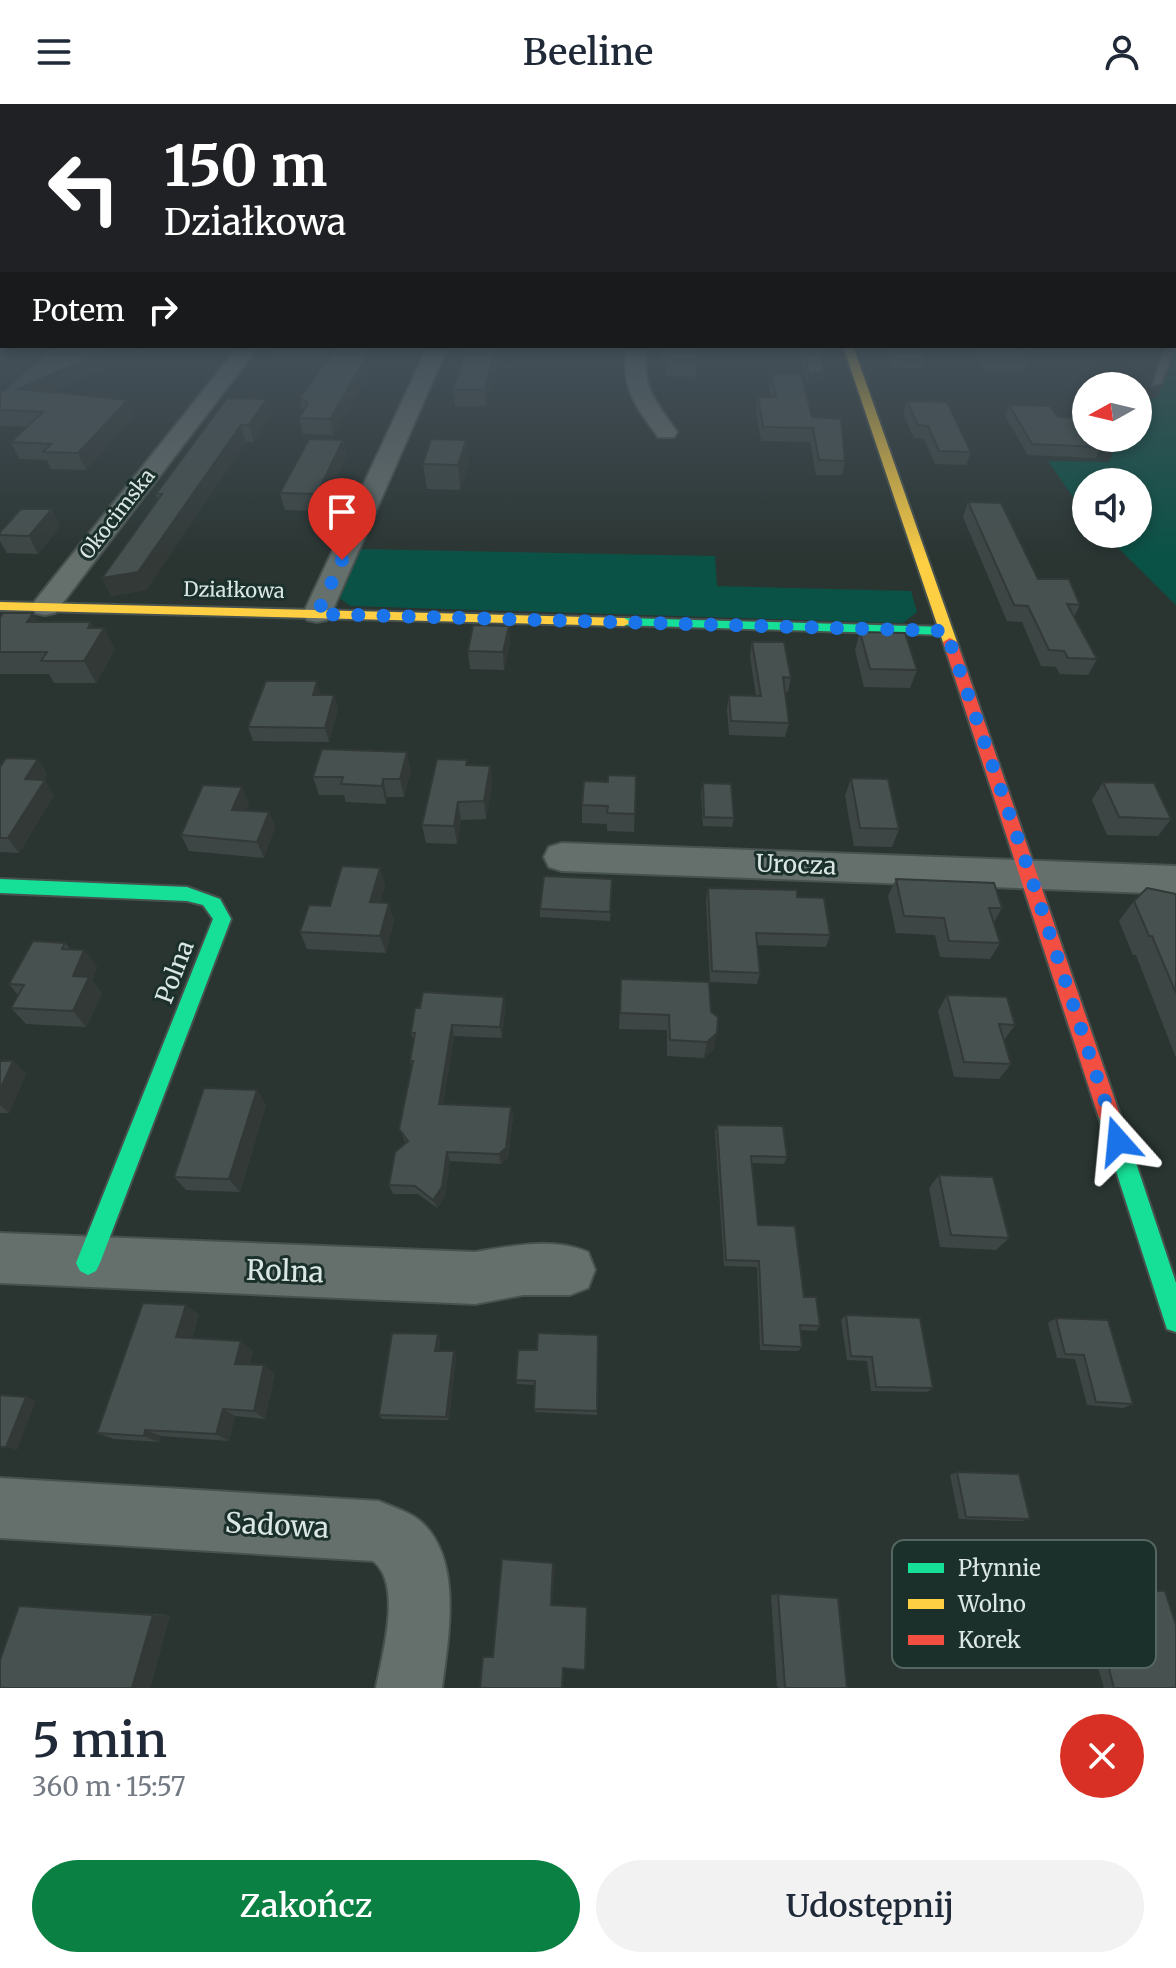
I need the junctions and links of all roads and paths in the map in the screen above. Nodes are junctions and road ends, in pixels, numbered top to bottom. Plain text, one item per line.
1 (194, 416) edge
2 (406, 416) edge
3 (653, 416) edge
4 (872, 416) edge
5 (666, 432) dead end
6 (0, 606) edge
7 (45, 607) junction
8 (317, 614) junction
9 (946, 631) junction
10 (562, 857) dead end
11 (1030, 874) junction
12 (1176, 880) edge
13 (0, 886) edge
14 (0, 1258) edge
15 (88, 1263) junction
16 (570, 1270) dead end
17 (1176, 1320) edge
18 (0, 1508) edge
19 (409, 1688) edge

1 - 7 street, Okocimska
2 - 8 street
3 - 5 street
4 - 9 street
6 - 7 street, Działkowa
7 - 8 street, Działkowa
8 - 9 street, Działkowa
9 - 11 street
10 - 11 street, Urocza
11 - 12 street, Urocza
11 - 17 street
13 - 15 street, Polna
14 - 15 street, Rolna
15 - 16 street, Rolna
18 - 19 street, Sadowa

